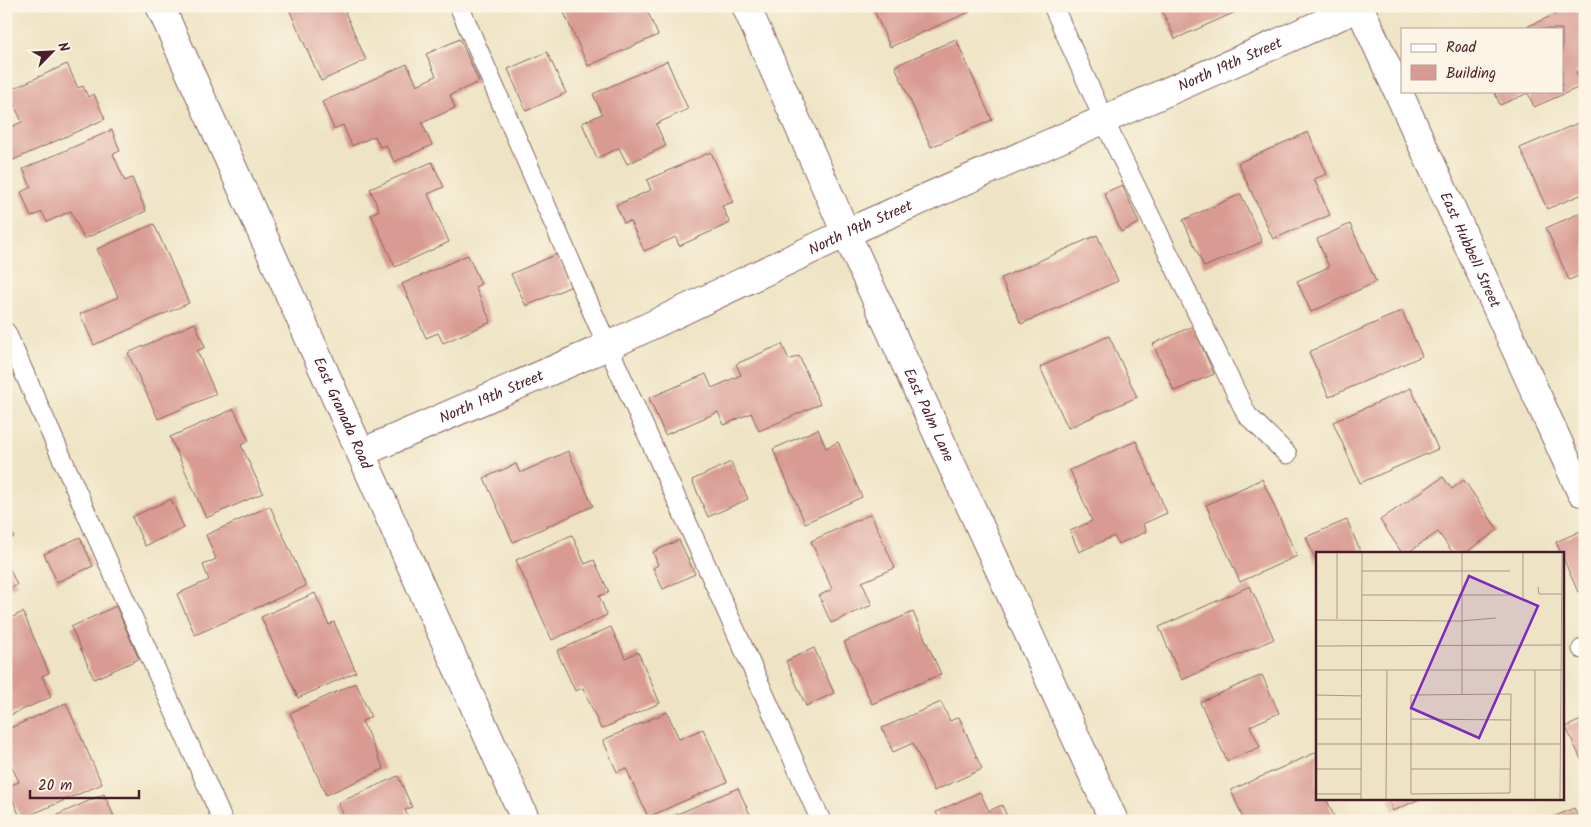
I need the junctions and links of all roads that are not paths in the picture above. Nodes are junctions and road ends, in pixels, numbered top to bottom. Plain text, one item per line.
1 (160, 6) edge
2 (459, 6) edge
3 (746, 6) edge
4 (1053, 6) edge
5 (1360, 7) edge
6 (1103, 119) junction
7 (846, 233) junction
8 (6, 332) edge
9 (608, 346) junction
10 (361, 453) junction
11 (1287, 454) dead end
12 (1581, 492) dead end
13 (223, 821) edge
14 (526, 821) edge
15 (821, 821) edge
16 (1114, 821) edge

1 - 10 street, East Granada Road
2 - 9 lane
3 - 7 street, East Palm Lane
4 - 6 lane
5 - 6 street, North 19th Street
5 - 12 street, East Hubbell Street
6 - 7 street, North 19th Street
6 - 11 lane
7 - 9 street, North 19th Street
7 - 16 street, East Palm Lane
8 - 13 lane
9 - 10 street, North 19th Street
9 - 15 lane
10 - 14 street, East Granada Road

